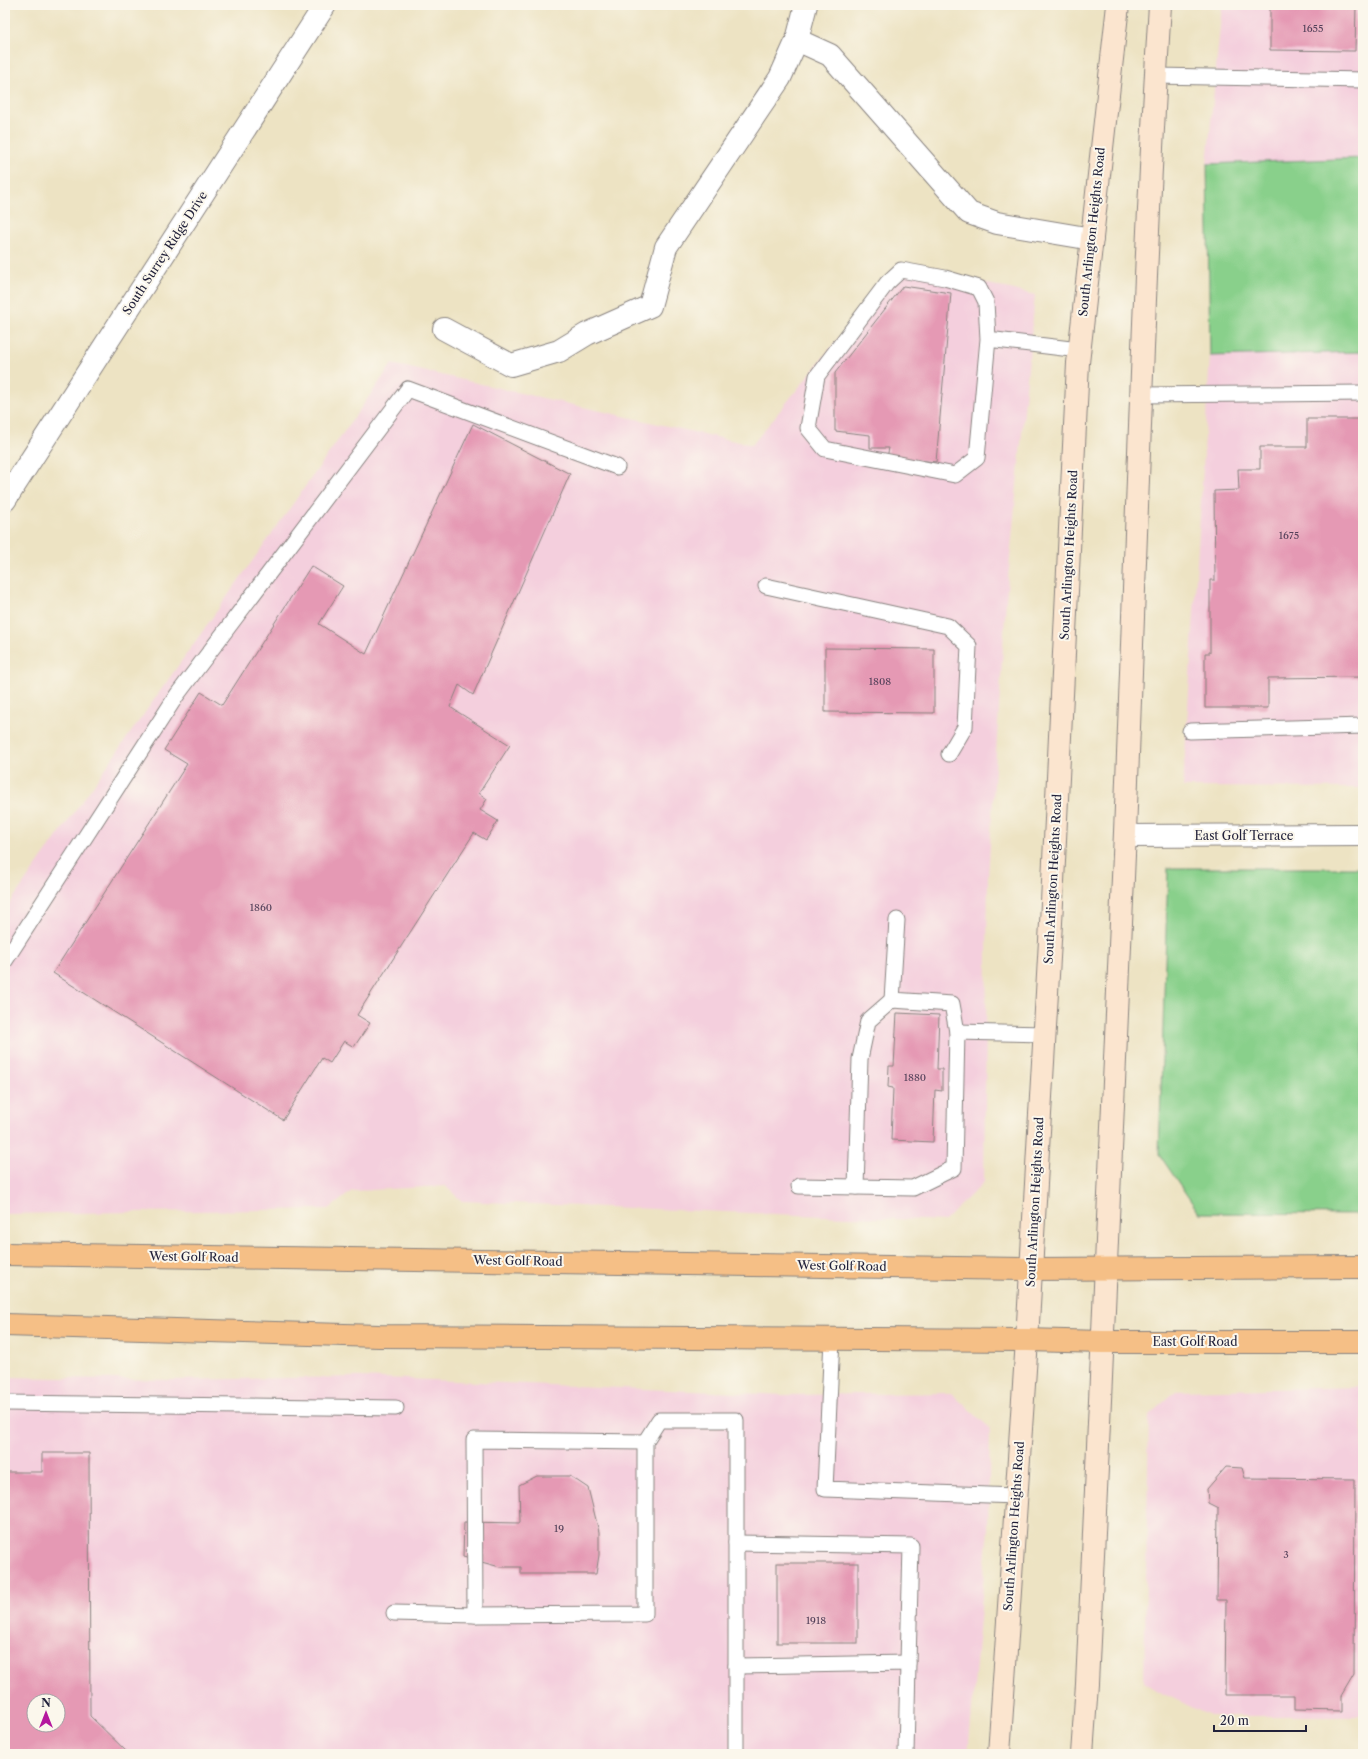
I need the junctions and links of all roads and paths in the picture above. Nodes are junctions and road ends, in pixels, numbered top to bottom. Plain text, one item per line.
1 (325, 5) edge
2 (806, 5) edge
3 (1118, 5) edge
4 (1160, 5) edge
5 (797, 40) junction
6 (1155, 76) junction
7 (1363, 80) edge
8 (1092, 239) junction
9 (444, 329) dead end
10 (988, 339) junction
11 (1079, 350) junction
12 (1363, 393) edge
13 (1141, 396) junction
14 (617, 467) dead end
15 (5, 500) edge
16 (766, 586) dead end
17 (1363, 726) edge
18 (1190, 732) dead end
19 (949, 754) dead end
20 (1363, 835) edge
21 (1125, 836) junction
22 (897, 920) dead end
23 (5, 962) edge
24 (892, 1000) junction
25 (957, 1032) junction
26 (1045, 1034) junction
27 (799, 1186) dead end
28 (856, 1187) junction
29 (5, 1254) edge
30 (1363, 1267) edge
31 (1106, 1268) junction
32 (1031, 1269) junction
33 (5, 1325) edge
34 (832, 1339) junction
35 (1027, 1340) junction
36 (1103, 1342) junction
37 (1363, 1342) edge
38 (5, 1403) edge
39 (396, 1408) dead end
40 (646, 1442) junction
41 (1016, 1496) junction
42 (736, 1543) junction
43 (394, 1613) dead end
44 (475, 1615) junction
45 (908, 1663) junction
46 (736, 1666) junction
47 (736, 1754) edge
48 (906, 1754) edge
49 (999, 1754) edge
50 (1082, 1754) edge

1 - 15 street, South Surrey Ridge Drive
2 - 5 street
3 - 8 main road, South Arlington Heights Road
4 - 6 main road
5 - 8 street
5 - 9 street
6 - 7 lane
6 - 13 main road
8 - 11 main road, South Arlington Heights Road
10 - 10 lane
10 - 11 lane
11 - 26 main road, South Arlington Heights Road
12 - 13 lane
13 - 21 main road
14 - 23 lane
16 - 19 lane
17 - 18 lane
20 - 21 street, East Golf Terrace
21 - 31 main road
22 - 24 lane
24 - 25 lane
24 - 28 lane
25 - 26 lane
25 - 28 lane
26 - 32 main road, South Arlington Heights Road
27 - 28 lane
29 - 32 main road, West Golf Road
30 - 31 main road
31 - 32 main road
31 - 36 main road
32 - 35 main road, South Arlington Heights Road
33 - 34 main road
34 - 35 main road
34 - 41 lane
35 - 36 main road, East Golf Road
35 - 41 main road, South Arlington Heights Road
36 - 37 main road, East Golf Road
36 - 50 main road
38 - 39 lane
40 - 42 lane
40 - 44 lane
40 - 44 lane
41 - 49 main road, South Arlington Heights Road
42 - 45 lane
42 - 46 lane
43 - 44 lane
45 - 46 lane
45 - 48 lane
46 - 47 lane

